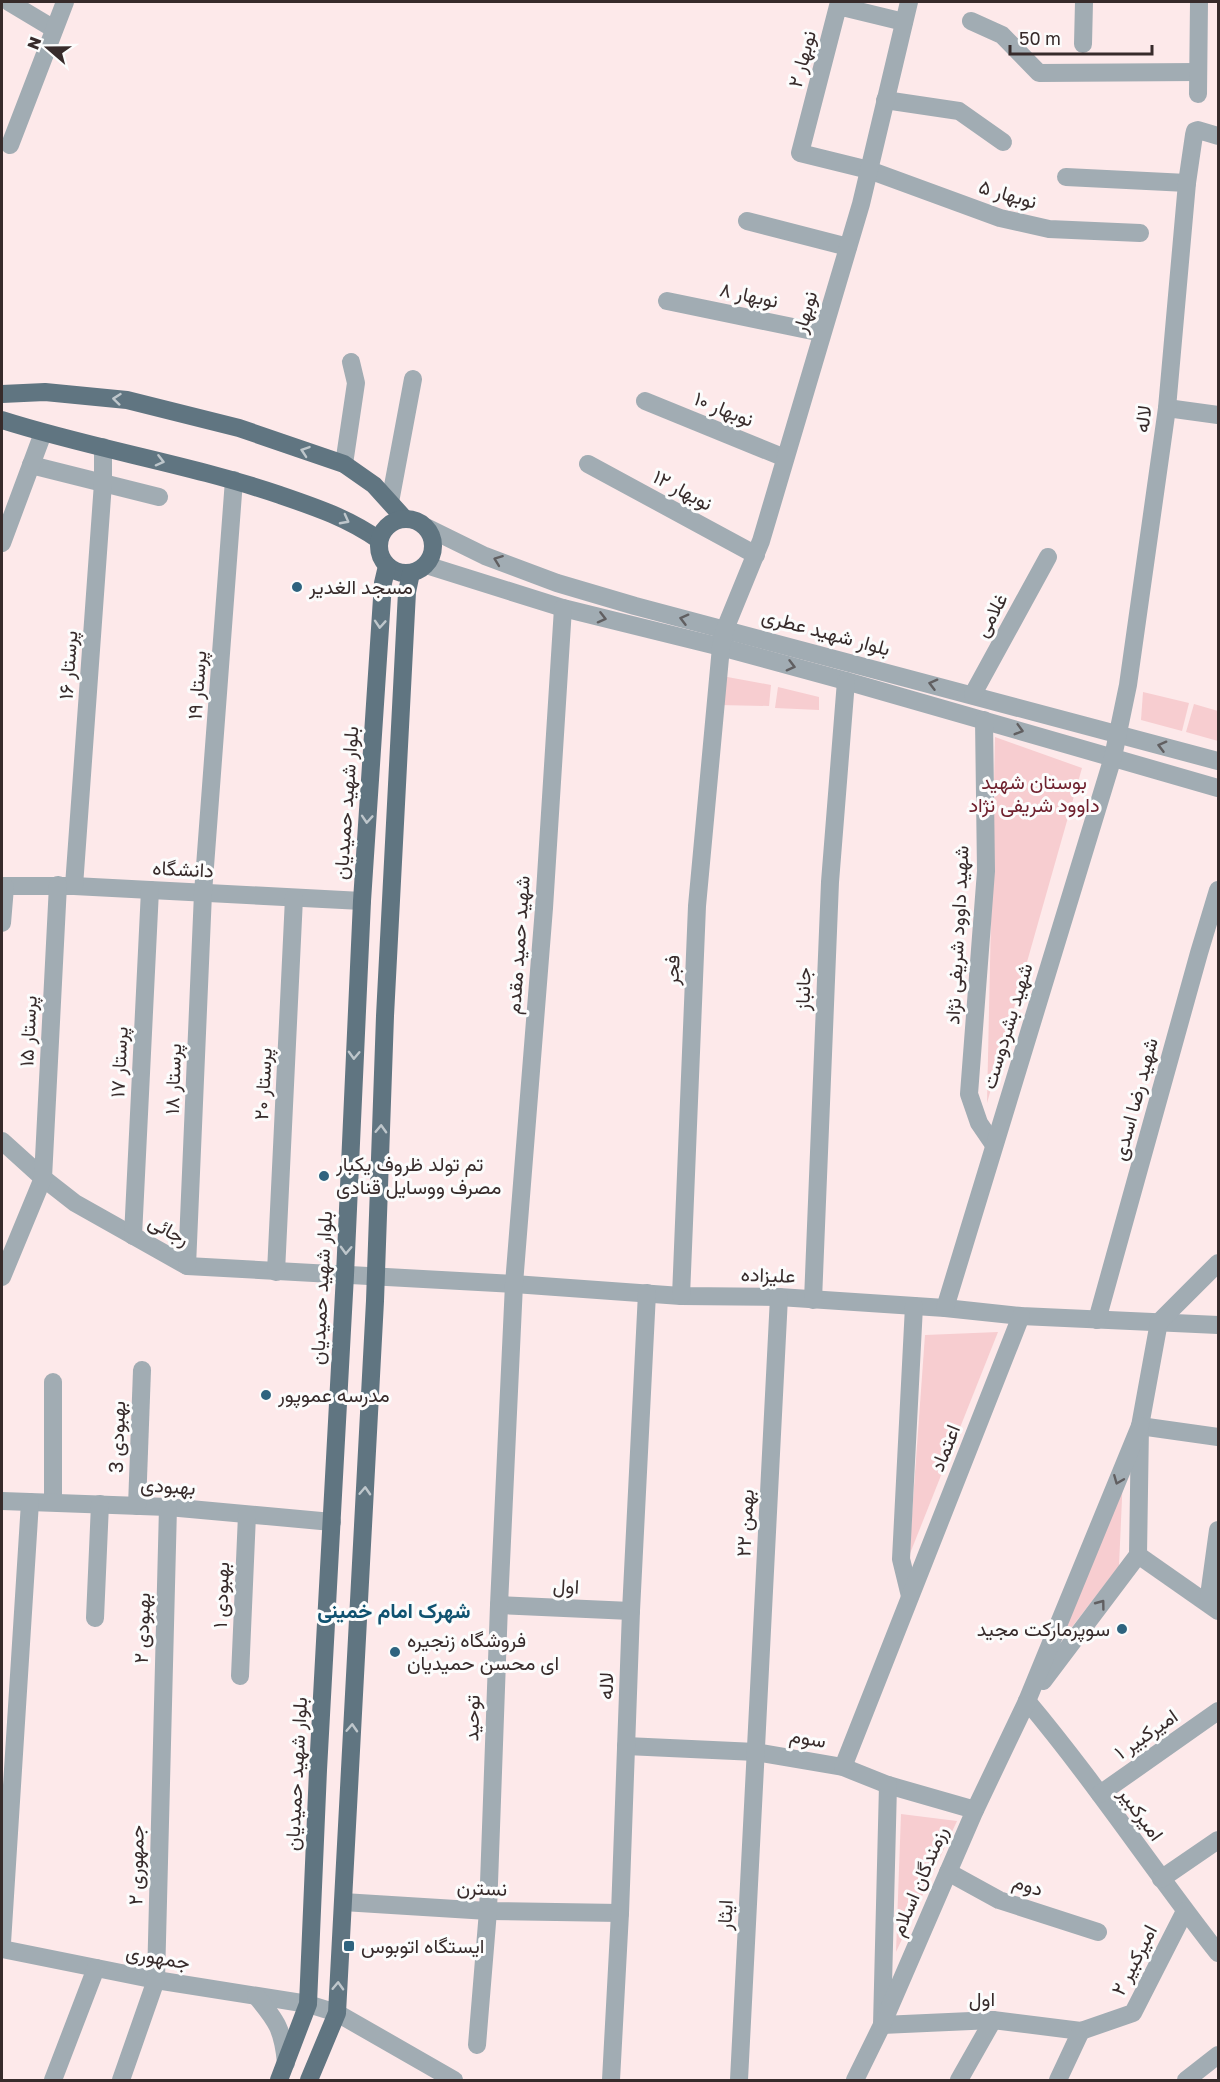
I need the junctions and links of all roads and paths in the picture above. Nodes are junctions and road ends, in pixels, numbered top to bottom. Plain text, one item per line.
1 (9, 2) edge
2 (65, 2) edge
3 (909, 2) edge
4 (1084, 2) edge
5 (1199, 2) edge
6 (853, 5) edge
7 (971, 21) dead end
8 (904, 22) junction
9 (54, 28) junction
10 (1083, 44) dead end
11 (1198, 72) junction
12 (1198, 94) dead end
13 (885, 100) junction
14 (1218, 136) edge
15 (1003, 142) dead end
16 (10, 145) dead end
17 (800, 153) joint
18 (869, 170) junction
19 (1066, 177) dead end
20 (1187, 183) junction
21 (747, 221) dead end
22 (1140, 233) dead end
23 (848, 247) junction
24 (667, 301) dead end
25 (822, 333) junction
26 (351, 362) dead end
27 (413, 379) dead end
28 (2, 394) edge
29 (645, 402) dead end
30 (1167, 408) junction
31 (1218, 415) edge
32 (2, 420) edge
33 (43, 433) junction
34 (103, 447) junction
35 (785, 458) junction
36 (344, 464) junction
37 (588, 464) dead end
38 (31, 465) junction
39 (234, 480) junction
40 (103, 483) junction
41 (159, 497) dead end
42 (390, 502) junction
43 (404, 518) junction
44 (428, 528) junction
45 (379, 540) junction
46 (2, 543) edge
47 (756, 555) junction
48 (1048, 557) dead end
49 (387, 566) junction
50 (418, 569) junction
51 (563, 609) junction
52 (723, 638) junction
53 (846, 681) junction
54 (973, 694) junction
55 (984, 720) junction
56 (1118, 734) junction
57 (1113, 757) junction
58 (1218, 761) edge
59 (1218, 788) edge
60 (3, 886) edge
61 (66, 886) junction
62 (150, 890) junction
63 (1218, 890) edge
64 (203, 893) junction
65 (294, 898) junction
66 (362, 901) junction
67 (2, 923) edge
68 (385, 1016) junction
69 (356, 1017) junction
70 (2, 1141) edge
71 (994, 1145) junction
72 (43, 1178) junction
73 (133, 1236) junction
74 (1218, 1263) edge
75 (187, 1266) junction
76 (276, 1272) junction
77 (345, 1275) junction
78 (2, 1277) edge
79 (376, 1277) junction
80 (514, 1284) junction
81 (647, 1293) junction
82 (681, 1296) junction
83 (779, 1297) junction
84 (813, 1300) junction
85 (914, 1306) junction
86 (945, 1308) junction
87 (1021, 1316) junction
88 (1097, 1320) junction
89 (1159, 1322) junction
90 (1218, 1325) edge
91 (142, 1370) dead end
92 (53, 1382) dead end
93 (1140, 1426) junction
94 (1218, 1437) edge
95 (2, 1501) edge
96 (30, 1502) junction
97 (53, 1503) junction
98 (100, 1504) junction
99 (137, 1506) junction
100 (168, 1507) junction
101 (247, 1515) junction
102 (332, 1522) junction
103 (363, 1524) junction
104 (1218, 1530) edge
105 (1138, 1556) junction
106 (910, 1596) junction
107 (499, 1605) junction
108 (1213, 1607) edge
109 (631, 1611) junction
110 (95, 1618) dead end
111 (240, 1676) dead end
112 (1027, 1701) junction
113 (1218, 1711) edge
114 (626, 1746) junction
115 (162, 1750) joint
116 (756, 1752) junction
117 (843, 1767) junction
118 (318, 1770) junction
119 (349, 1770) junction
120 (888, 1785) junction
121 (1100, 1794) junction
122 (975, 1810) junction
123 (1218, 1840) edge
124 (948, 1872) junction
125 (1161, 1879) junction
126 (342, 1902) junction
127 (488, 1911) junction
128 (1185, 1911) junction
129 (620, 1913) junction
130 (1098, 1932) dead end
131 (2, 1943) edge
132 (2, 1949) edge
133 (1218, 1953) edge
134 (96, 1968) junction
135 (156, 1980) junction
136 (256, 1996) junction
137 (308, 2004) junction
138 (338, 2013) junction
139 (993, 2020) junction
140 (882, 2025) junction
141 (1081, 2031) junction
142 (477, 2045) dead end
143 (1218, 2055) edge
144 (283, 2072) edge
145 (52, 2080) edge
146 (121, 2080) edge
147 (309, 2080) edge
148 (454, 2080) edge
149 (611, 2080) edge
150 (739, 2080) edge
151 (855, 2080) edge
152 (959, 2080) edge
153 (1058, 2080) edge
154 (1186, 2080) edge

1 - 9 street
2 - 9 street
3 - 8 street, نوبهار
4 - 10 street
5 - 11 street
6 - 8 street, نوبهار ۲
6 - 17 street, نوبهار ۲
7 - 11 street
8 - 13 street, نوبهار
9 - 16 street
11 - 12 street
13 - 15 street
13 - 18 street, نوبهار
14 - 20 street, لاله
17 - 18 street, نوبهار ۵
18 - 22 street, نوبهار ۵
18 - 23 street, نوبهار
19 - 20 street
20 - 30 street, لاله
21 - 23 street
23 - 25 street, نوبهار
24 - 25 street, نوبهار ۸
25 - 35 street, نوبهار
26 - 36 street
27 - 42 street
36 -> 28 main road
29 - 35 street, نوبهار ۱۰
30 - 31 street
30 - 56 street, لاله
32 - 33 main road
33 - 34 main road
33 - 38 street
34 -> 39 main road
34 - 40 street, پرستار ۱۶
35 - 47 street, نوبهار
36 - 42 main road
37 - 47 street, نوبهار ۱۲
38 - 40 street
38 - 46 street
39 -> 45 main road
39 - 64 street, پرستار ۱۹
40 - 41 street
40 - 61 street, پرستار ۱۶
42 - 43 main road
43 - 44 main road
43 - 45 main road
44 - 50 main road
52 -> 44 street, بلوار شهید عطری
45 - 49 main road
47 - 52 street, نوبهار
48 - 54 street, غلامی
49 - 50 main road
49 -> 66 main road, بلوار شهید حمیدیان
50 - 51 street, بلوار شهید عطری
50 - 68 main road
51 -> 52 street, بلوار شهید عطری
51 - 80 street, شهید حمید مقدم
52 -> 53 street, بلوار شهید عطری
54 -> 52 street, بلوار شهید عطری
52 - 82 street, فجر
53 - 55 street, بلوار شهید عطری
53 - 84 street, جانباز
54 - 56 street, بلوار شهید عطری
55 -> 57 street, بلوار شهید عطری
55 - 71 street, شهید داوود شریفی نژاد
56 - 57 street, لاله
58 -> 56 street, بلوار شهید عطری
57 - 59 street, بلوار شهید عطری
57 - 71 street, شهید بشردوست
60 - 61 street, دانشگاه
60 - 67 street
61 - 62 street, دانشگاه
61 - 72 street, پرستار ۱۵
62 - 64 street, دانشگاه
62 - 73 street, پرستار ۱۷
63 - 88 street, شهید رضا اسدی
64 - 65 street, دانشگاه
64 - 75 street, پرستار ۱۸
65 - 66 street, دانشگاه
65 - 76 street, پرستار ۲۰
66 - 69 main road, بلوار شهید حمیدیان
68 - 69 main road
79 -> 68 main road
69 -> 77 main road, بلوار شهید حمیدیان
70 - 72 street, رجائی
71 - 86 street, شهید بشردوست
72 - 73 street, رجائی
72 - 78 street, پرستار ۱۵
73 - 75 street, رجائی
74 - 89 street
75 - 76 street, رجائی
76 - 77 street, رجائی
77 - 79 street, رجائی
77 - 102 main road, بلوار شهید حمیدیان
79 - 80 street, علیزاده
103 -> 79 main road
80 - 81 street, علیزاده
80 - 107 street, توحید
81 - 82 street, علیزاده
81 - 109 street, لاله
82 - 83 street, علیزاده
83 - 84 street, علیزاده
83 - 116 street, ۲۲ بهمن
84 - 85 street, علیزاده
85 - 86 street, علیزاده
85 - 106 street, اعتماد
86 - 87 street, علیزاده
87 - 88 street, علیزاده
87 - 106 street, اعتماد
88 - 89 street, علیزاده
89 - 90 street, علیزاده
89 - 93 street, رزمندگان اسلام
91 - 99 street, بهبودی 3
92 - 97 street
93 - 94 street
93 - 105 street, رزمندگان اسلام
93 -> 112 street, رزمندگان اسلام
95 - 96 street, بهبودی
96 - 97 street, بهبودی
96 - 131 street
97 - 98 street, بهبودی
98 - 99 street, بهبودی
98 - 110 street
99 - 100 street, بهبودی
100 - 101 street, بهبودی
100 - 115 street, بهبودی ۲
101 - 102 street, بهبودی
101 - 111 street, بهبودی ۱
102 - 103 main road
102 - 118 main road, بلوار شهید حمیدیان
119 -> 103 main road
104 - 108 street
105 - 108 street
112 -> 105 street, رزمندگان اسلام
106 - 117 street, اعتماد
107 - 109 street, اول
107 - 127 street, توحید
109 - 114 street, لاله
112 - 121 street, امیرکبیر
112 - 122 street, رزمندگان اسلام
113 - 121 street, امیرکبیر ۱
114 - 116 street, سوم
114 - 129 street, لاله
115 - 135 street, جمهوری ۲
116 - 117 street, سوم
116 - 150 street, ایثار
117 - 120 street, سوم
118 - 119 main road
118 - 137 main road, بلوار شهید حمیدیان
119 - 126 main road
120 - 122 street, سوم
120 - 140 street
121 - 125 street, امیرکبیر
122 - 124 street, رزمندگان اسلام
123 - 125 street
124 - 130 street, دوم
124 - 140 street, رزمندگان اسلام
125 - 128 street, امیرکبیر
126 - 127 street, نسترن
138 -> 126 main road
127 - 129 street, نسترن
127 - 142 street, توحید
128 - 133 street, امیرکبیر
128 - 141 street, امیرکبیر ۲
129 - 149 street, لاله
132 - 134 street, جمهوری
134 - 135 street, جمهوری
134 - 145 street
135 - 136 street, جمهوری
135 - 146 street, جمهوری ۲
136 - 137 street, جمهوری
136 - 144 street
137 - 138 street, جمهوری
137 - 144 main road, بلوار شهید حمیدیان
138 - 147 main road
138 - 148 street
139 - 140 street, اول
139 - 141 street, اول
139 - 152 street
140 - 151 street, رزمندگان اسلام
141 - 153 street
143 - 154 street

